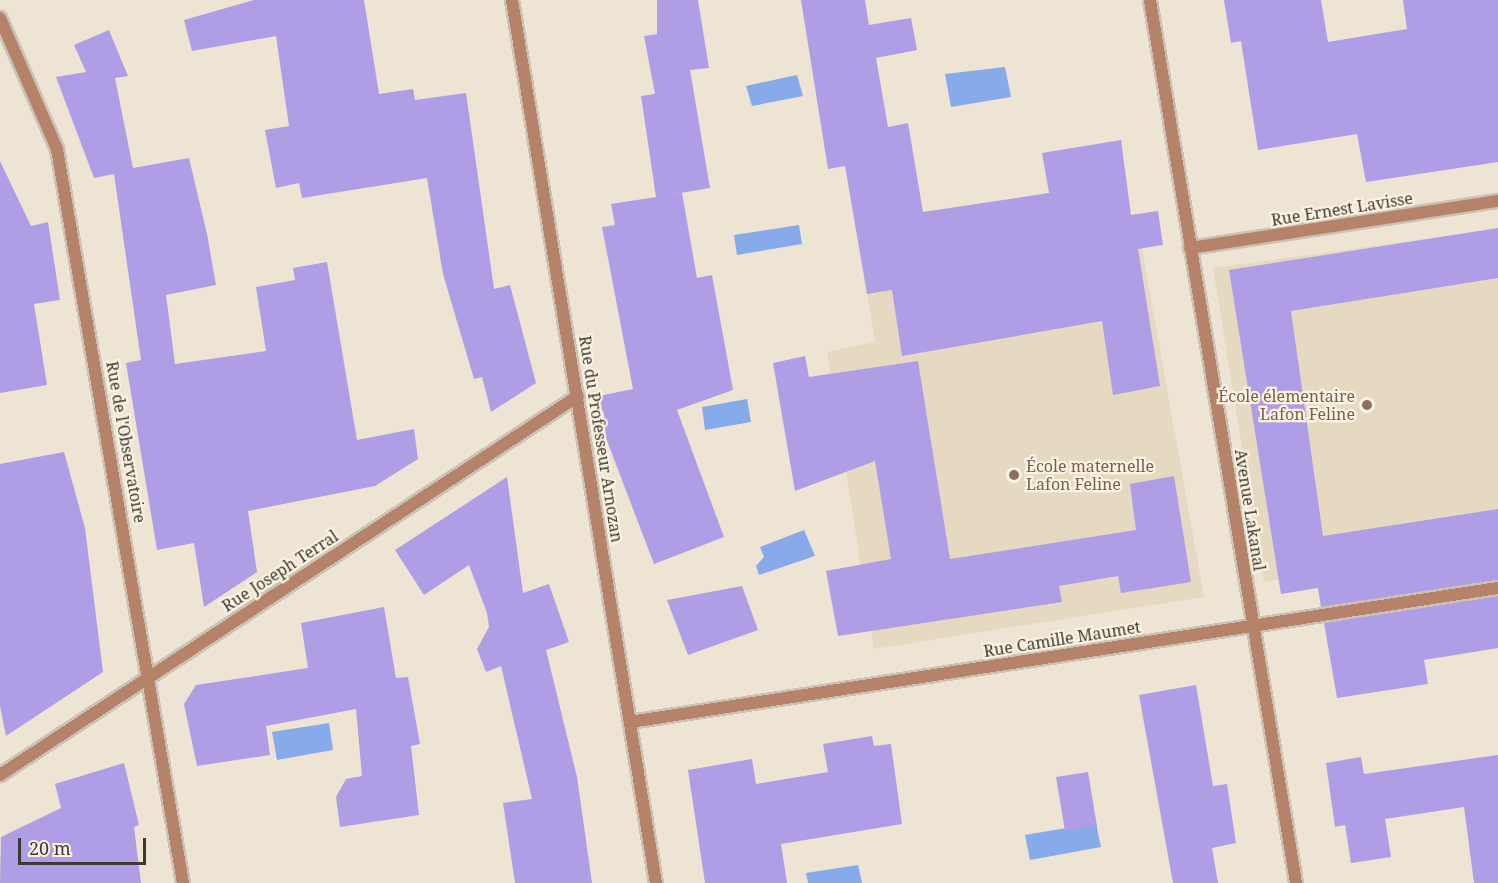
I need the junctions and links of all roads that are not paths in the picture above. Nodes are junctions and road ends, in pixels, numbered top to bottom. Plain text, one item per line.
1 (512, 0) edge
2 (1149, 0) edge
3 (0, 18) edge
4 (1498, 201) edge
5 (1191, 248) junction
6 (578, 396) junction
7 (1498, 588) edge
8 (1251, 626) junction
9 (151, 674) junction
10 (630, 722) junction
11 (0, 775) edge
12 (183, 883) edge
13 (656, 883) edge
14 (1296, 883) edge

1 - 6 street, Rue du Professeur Arnozan
2 - 5 street, Avenue Lakanal
3 - 9 street, Rue de l'Observatoire
4 - 5 street, Rue Ernest Lavisse
5 - 8 street, Avenue Lakanal
6 - 9 street, Rue Joseph Terral
6 - 10 street, Rue du Professeur Arnozan
7 - 8 street, Rue Camille Maumet
8 - 10 street, Rue Camille Maumet
8 - 14 street, Avenue Lakanal
9 - 11 street, Rue Joseph Terral
9 - 12 street, Rue de l'Observatoire
10 - 13 street, Rue du Professeur Arnozan

